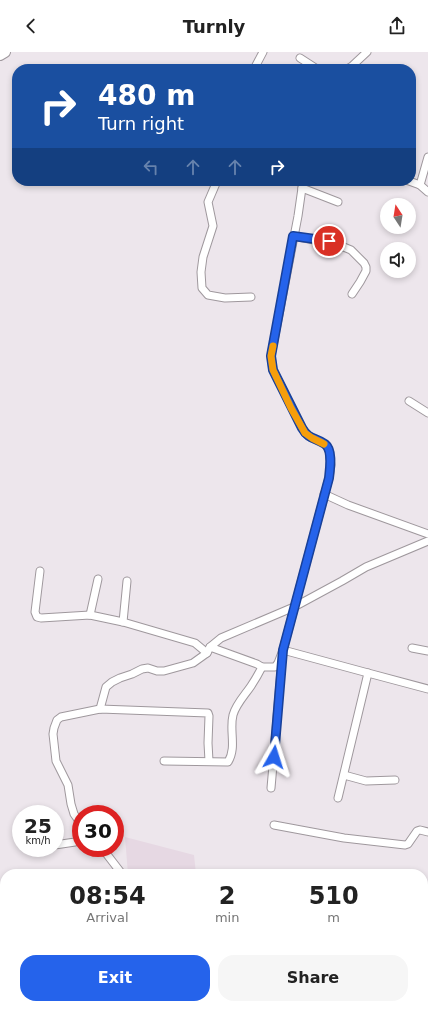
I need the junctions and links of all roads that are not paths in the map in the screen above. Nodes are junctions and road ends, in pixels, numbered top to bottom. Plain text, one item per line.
1 (5, 52) edge
2 (264, 52) edge
3 (367, 52) edge
4 (0, 55) edge
5 (300, 58) dead end
6 (257, 64) edge
7 (309, 64) edge
8 (354, 64) edge
9 (428, 157) edge
10 (416, 184) edge
11 (420, 185) junction
12 (214, 186) edge
13 (302, 186) edge
14 (306, 186) edge
15 (428, 192) edge
16 (338, 202) dead end
17 (293, 236) junction
18 (352, 294) dead end
19 (251, 297) dead end
20 (409, 401) dead end
21 (428, 413) edge
22 (324, 494) junction
23 (428, 534) edge
24 (428, 541) edge
25 (40, 571) dead end
26 (98, 579) dead end
27 (127, 581) dead end
28 (294, 607) junction
29 (90, 615) junction
30 (123, 622) junction
31 (412, 648) dead end
32 (208, 650) junction
33 (283, 650) junction
34 (428, 651) edge
35 (262, 667) junction
36 (368, 673) junction
37 (428, 689) edge
38 (100, 709) junction
39 (164, 761) dead end
40 (209, 761) junction
41 (344, 775) junction
42 (395, 780) dead end
43 (270, 788) dead end
44 (338, 798) dead end
45 (72, 807) edge
46 (274, 825) dead end
47 (428, 832) edge
48 (109, 857) edge
49 (118, 869) edge

1 - 4 main road
2 - 6 street
3 - 8 street
5 - 7 street
9 - 11 street
10 - 11 street
11 - 15 street
12 - 19 street
13 - 17 street
14 - 16 street
17 - 18 street
17 - 22 street
20 - 21 street
22 - 23 street
22 - 28 street
24 - 28 street
25 - 29 street
26 - 29 street
27 - 30 street
28 - 32 street
28 - 33 street
29 - 30 street
30 - 32 street
31 - 34 street
32 - 35 street
32 - 38 street
33 - 35 street
33 - 36 street
33 - 43 street
35 - 40 street
36 - 37 street
36 - 41 street
38 - 40 street
38 - 45 street
39 - 40 street
41 - 42 street
41 - 44 street
46 - 47 street
48 - 49 street

